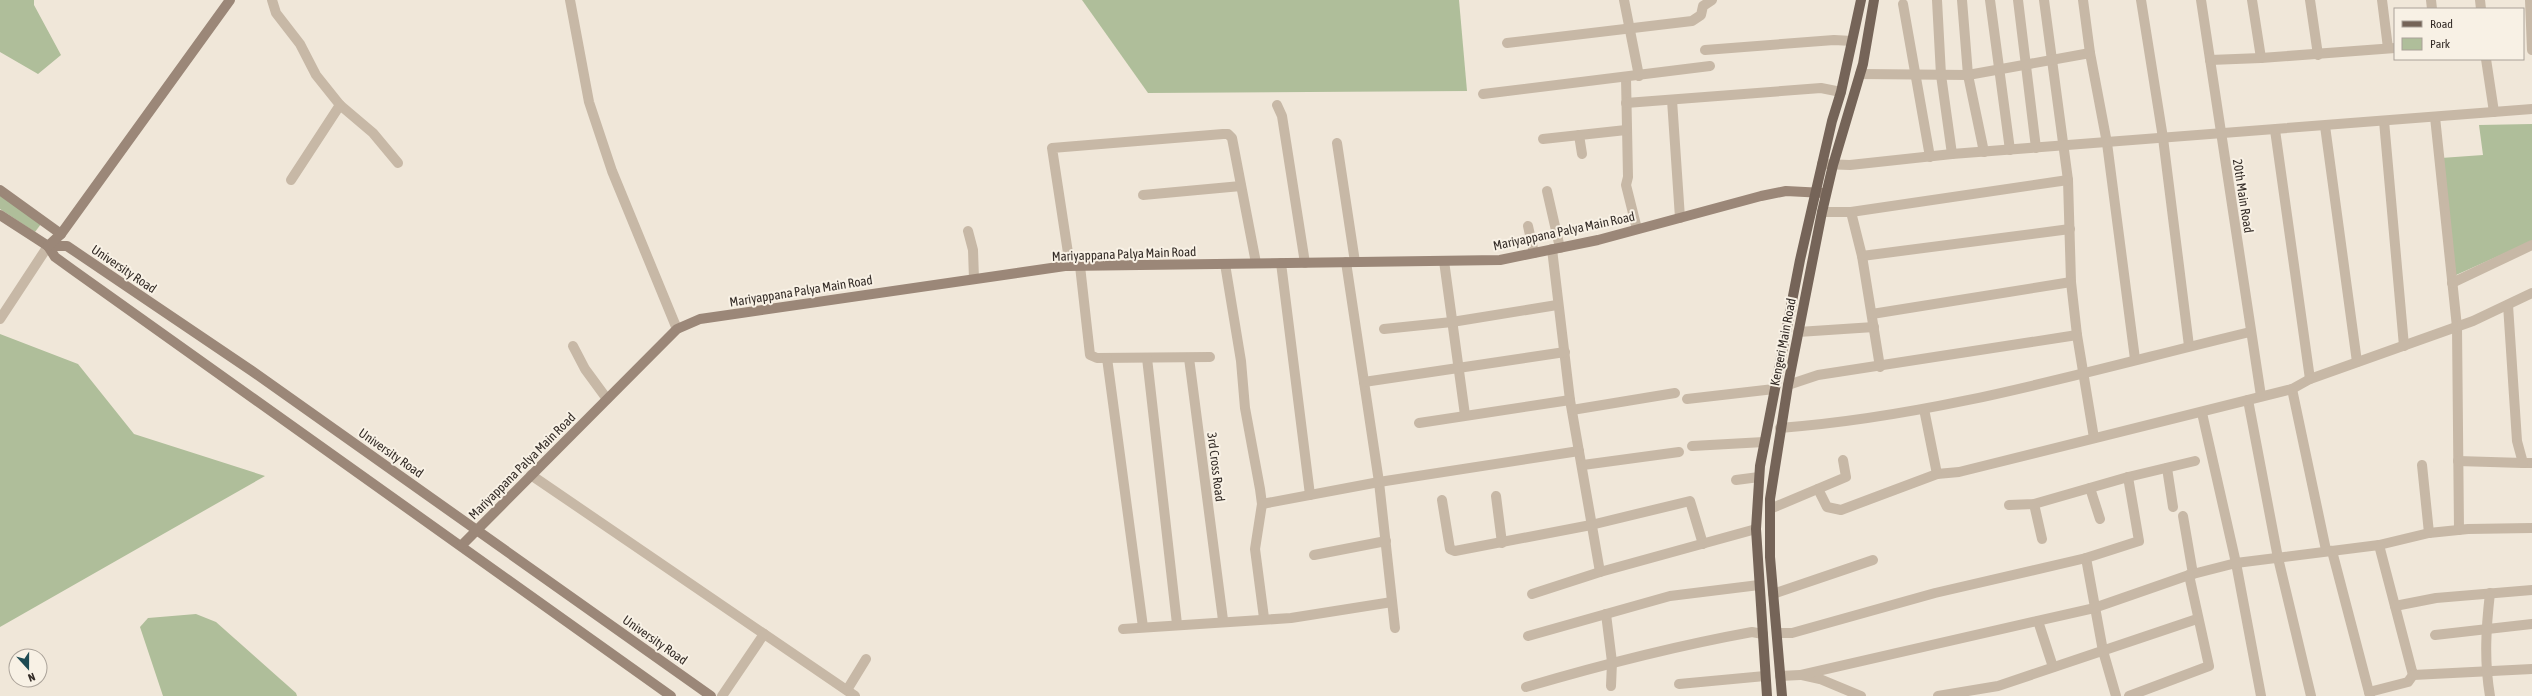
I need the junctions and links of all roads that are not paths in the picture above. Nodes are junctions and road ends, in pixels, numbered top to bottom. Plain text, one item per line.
1 (230, 0) edge
2 (272, 0) edge
3 (570, 0) edge
4 (1624, 0) edge
5 (1712, 0) edge
6 (1861, 0) edge
7 (1874, 0) edge
8 (1937, 0) edge
9 (1962, 0) edge
10 (1990, 0) edge
11 (2018, 0) edge
12 (2044, 0) edge
13 (2083, 0) edge
14 (2141, 0) edge
15 (2201, 0) edge
16 (2252, 0) edge
17 (2310, 0) edge
18 (2382, 0) edge
19 (2530, 0) edge
20 (1903, 4) dead end
21 (1630, 29) junction
22 (1852, 41) junction
23 (1507, 43) dead end
24 (2529, 44) edge
25 (2391, 48) edge
26 (1705, 50) dead end
27 (2090, 53) junction
28 (2318, 54) junction
29 (2050, 58) junction
30 (2261, 58) junction
31 (2210, 60) junction
32 (2486, 60) edge
33 (2025, 63) junction
34 (1710, 66) dead end
35 (2000, 68) junction
36 (1860, 74) junction
37 (1916, 75) junction
38 (1941, 75) junction
39 (1968, 75) junction
40 (1639, 76) junction
41 (1626, 78) junction
42 (1841, 92) junction
43 (1484, 94) dead end
44 (1672, 100) junction
45 (1626, 102) junction
46 (340, 105) junction
47 (1278, 105) dead end
48 (2532, 109) edge
49 (2494, 112) junction
50 (2434, 117) junction
51 (2384, 121) junction
52 (2325, 126) junction
53 (1626, 130) junction
54 (2275, 130) junction
55 (2221, 134) junction
56 (1579, 135) junction
57 (2163, 138) junction
58 (1543, 139) dead end
59 (1337, 143) dead end
60 (2107, 143) junction
61 (2062, 146) junction
62 (2036, 148) junction
63 (2010, 150) junction
64 (1984, 152) junction
65 (1582, 154) dead end
66 (1952, 154) junction
67 (1930, 156) junction
68 (398, 163) dead end
69 (1822, 164) junction
70 (1833, 165) junction
71 (291, 180) dead end
72 (2068, 180) junction
73 (1241, 186) junction
74 (0, 190) edge
75 (1547, 192) dead end
76 (1815, 192) junction
77 (1826, 193) junction
78 (1143, 195) dead end
79 (1822, 212) junction
80 (1851, 212) junction
81 (0, 215) edge
82 (1680, 218) junction
83 (1528, 226) dead end
84 (1638, 229) junction
85 (2070, 229) junction
86 (968, 231) dead end
87 (61, 234) junction
88 (48, 246) junction
89 (2532, 246) edge
90 (1556, 248) junction
91 (1534, 253) junction
92 (1862, 256) junction
93 (1444, 261) junction
94 (1351, 262) junction
95 (1256, 263) junction
96 (1282, 263) junction
97 (1305, 263) junction
98 (1225, 264) junction
99 (1075, 266) junction
100 (974, 279) junction
101 (2071, 282) junction
102 (2452, 283) junction
103 (2532, 293) edge
104 (1558, 305) junction
105 (2508, 306) junction
106 (1872, 314) junction
107 (0, 319) edge
108 (1452, 322) junction
109 (1874, 326) junction
110 (2457, 327) junction
111 (677, 329) junction
112 (1384, 329) dead end
113 (1798, 332) junction
114 (2250, 332) junction
115 (2077, 335) junction
116 (573, 346) dead end
117 (2189, 346) junction
118 (2404, 346) junction
119 (1565, 352) junction
120 (1210, 357) dead end
121 (1107, 358) junction
122 (1147, 358) junction
123 (1189, 358) junction
124 (2135, 359) junction
125 (2358, 362) junction
126 (1880, 367) junction
127 (1458, 368) junction
128 (2083, 374) junction
129 (2310, 378) junction
130 (1364, 382) junction
131 (1788, 385) junction
132 (1774, 388) junction
133 (2292, 389) junction
134 (1675, 393) dead end
135 (2261, 396) junction
136 (608, 399) junction
137 (1687, 399) dead end
138 (2248, 400) junction
139 (1571, 405) junction
140 (1924, 409) junction
141 (2202, 413) junction
142 (1465, 415) junction
143 (1418, 423) dead end
144 (1780, 428) junction
145 (2094, 438) junction
146 (1764, 442) junction
147 (1692, 446) dead end
148 (1579, 451) junction
149 (1679, 452) dead end
150 (1843, 460) dead end
151 (2195, 461) dead end
152 (2458, 461) junction
153 (2527, 463) edge
154 (1583, 465) junction
155 (2422, 465) dead end
156 (2167, 468) junction
157 (1937, 474) junction
158 (531, 475) junction
159 (1759, 477) junction
160 (2128, 477) junction
161 (1736, 480) dead end
162 (1379, 482) junction
163 (1818, 488) junction
164 (2090, 488) junction
165 (1310, 495) junction
166 (1496, 496) dead end
167 (1442, 500) dead end
168 (1262, 504) junction
169 (2034, 504) junction
170 (2009, 505) dead end
171 (2173, 508) dead end
172 (1770, 509) junction
173 (2183, 516) dead end
174 (2100, 519) dead end
175 (1591, 525) junction
176 (2532, 528) edge
177 (1756, 529) junction
178 (477, 530) junction
179 (2459, 530) junction
180 (2429, 533) junction
181 (2042, 539) dead end
182 (1386, 540) junction
183 (1502, 543) junction
184 (1703, 544) junction
185 (462, 545) junction
186 (2379, 545) junction
187 (2326, 550) junction
188 (1314, 555) dead end
189 (2086, 558) junction
190 (2278, 558) junction
191 (1873, 560) dead end
192 (2236, 563) junction
193 (1600, 572) junction
194 (2191, 574) junction
195 (1759, 584) junction
196 (2532, 590) edge
197 (2490, 593) junction
198 (1532, 594) dead end
199 (1773, 594) junction
200 (1392, 602) junction
201 (2395, 606) junction
202 (2094, 608) junction
203 (1606, 614) junction
204 (1264, 618) junction
205 (2197, 619) junction
206 (1223, 620) junction
207 (2038, 621) junction
208 (1177, 624) junction
209 (2532, 624) edge
210 (1142, 627) junction
211 (1395, 628) dead end
212 (1123, 629) dead end
213 (2486, 629) junction
214 (764, 634) junction
215 (1763, 634) junction
216 (1777, 634) junction
217 (2436, 634) dead end
218 (1528, 636) dead end
219 (2104, 650) junction
220 (866, 659) dead end
221 (1612, 662) junction
222 (2053, 667) junction
223 (2532, 669) edge
224 (2486, 672) junction
225 (1800, 675) junction
226 (2413, 675) junction
227 (1765, 676) junction
228 (1780, 676) junction
229 (1679, 684) dead end
230 (1611, 686) dead end
231 (1526, 687) dead end
232 (851, 693) edge
233 (1849, 693) edge
234 (2370, 694) edge
235 (671, 696) edge
236 (711, 696) edge
237 (722, 696) edge
238 (1767, 696) edge
239 (1782, 696) edge
240 (1861, 696) edge
241 (1938, 696) edge
242 (2116, 696) edge
243 (2129, 696) edge
244 (2261, 696) edge
245 (2312, 696) edge
246 (2490, 696) edge

1 - 87 street
2 - 46 street
3 - 111 street
4 - 21 street
5 - 21 street
6 - 22 main road, Kengeri Main Road
7 - 36 main road, Kengeri Main Road
8 - 38 street
9 - 39 street
10 - 35 street
11 - 33 street
12 - 29 street
13 - 27 street
14 - 57 street
15 - 31 street, 20th Main Road
16 - 30 street
17 - 28 street
18 - 25 street
19 - 24 street
20 - 37 street
21 - 23 street
21 - 40 street
22 - 26 street
22 - 42 main road, Kengeri Main Road
25 - 28 street
27 - 29 street
27 - 60 street
28 - 30 street
29 - 33 street
29 - 61 street
30 - 31 street
31 - 55 street, 20th Main Road
32 - 49 street
33 - 35 street
33 - 62 street
34 - 40 street
35 - 39 street
35 - 63 street
36 - 37 street
36 - 70 main road, Kengeri Main Road
37 - 38 street
37 - 67 street
38 - 39 street
38 - 66 street
39 - 64 street
40 - 41 street
41 - 43 street
41 - 45 street
42 - 44 street
42 - 69 main road, Kengeri Main Road
44 - 45 street
44 - 82 street
45 - 53 street
46 - 68 street
46 - 71 street
47 - 97 street
48 - 49 street
49 - 50 street
50 - 51 street
50 - 102 street
51 - 52 street
51 - 118 street
52 - 54 street
52 - 125 street
53 - 56 street
53 - 84 street
54 - 55 street
54 - 129 street
55 - 57 street
55 - 114 street, 20th Main Road
56 - 58 street
56 - 65 street
57 - 60 street
57 - 117 street
59 - 94 street
60 - 61 street
60 - 124 street
61 - 62 street
61 - 72 street
62 - 63 street
63 - 64 street
64 - 66 street
66 - 67 street
67 - 70 street
69 - 70 street
69 - 76 main road, Kengeri Main Road
70 - 77 main road, Kengeri Main Road
72 - 80 street
72 - 85 street
73 - 78 street
73 - 95 street
73 - 99 street
74 - 87 street
75 - 90 street
76 - 77 street, Mariyappana Palya Main Road
76 - 82 street, Mariyappana Palya Main Road
76 - 132 main road, Kengeri Main Road
77 - 79 main road, Kengeri Main Road
79 - 80 street
79 - 113 main road, Kengeri Main Road
80 - 92 street
81 - 88 street
82 - 84 street, Mariyappana Palya Main Road
83 - 91 street
84 - 90 street, Mariyappana Palya Main Road
85 - 92 street
85 - 101 street
86 - 100 street
87 - 88 street
88 - 107 street
88 - 178 street, University Road
88 - 185 street
89 - 102 street
90 - 91 street, Mariyappana Palya Main Road
90 - 104 street
91 - 93 street, Mariyappana Palya Main Road
92 - 106 street
93 - 94 street, Mariyappana Palya Main Road
93 - 108 street
94 - 97 street, Mariyappana Palya Main Road
94 - 130 street
95 - 96 street, Mariyappana Palya Main Road
95 - 98 street, Mariyappana Palya Main Road
96 - 97 street, Mariyappana Palya Main Road
96 - 165 street
98 - 99 street, Mariyappana Palya Main Road
98 - 168 street
99 - 100 street, Mariyappana Palya Main Road
99 - 121 street
100 - 111 street, Mariyappana Palya Main Road
101 - 106 street
101 - 115 street
102 - 110 street
103 - 105 street
104 - 108 street
104 - 119 street
105 - 110 street
105 - 153 street
106 - 109 street
108 - 112 street
108 - 127 street
109 - 113 street
109 - 126 street
110 - 118 street
110 - 152 street
111 - 136 street, Mariyappana Palya Main Road
113 - 131 main road, Kengeri Main Road
114 - 117 street
114 - 135 street, 20th Main Road
115 - 126 street
115 - 128 street
116 - 136 street
117 - 124 street
118 - 125 street
119 - 127 street
119 - 139 street
120 - 123 street
121 - 122 street
121 - 210 street
122 - 123 street
122 - 208 street
123 - 206 street, 3rd Cross Road
124 - 128 street
125 - 129 street
126 - 131 street
127 - 130 street
127 - 142 street
128 - 140 street
128 - 145 street
129 - 133 street
130 - 162 street
131 - 144 main road, Kengeri Main Road
132 - 137 street
132 - 146 main road, Kengeri Main Road
133 - 135 street
133 - 187 street
134 - 139 street
135 - 138 street
136 - 158 street, Mariyappana Palya Main Road
138 - 141 street
138 - 190 street
139 - 142 street
139 - 148 street
140 - 144 street
140 - 157 street
141 - 145 street
141 - 192 street
142 - 143 street
144 - 172 main road, Kengeri Main Road
145 - 157 street
146 - 147 street
146 - 159 main road, Kengeri Main Road
148 - 154 street
148 - 162 street
149 - 154 street
150 - 163 street
151 - 156 street
152 - 153 street
152 - 179 street
154 - 175 street
155 - 180 street
156 - 160 street
156 - 171 street
157 - 163 street
158 - 178 street, Mariyappana Palya Main Road
158 - 214 street
159 - 161 street
159 - 177 main road, Kengeri Main Road
160 - 164 street
160 - 189 street
162 - 165 street
162 - 182 street
163 - 172 street
164 - 169 street
164 - 174 street
165 - 168 street
166 - 183 street
167 - 183 street
168 - 204 street
169 - 170 street
169 - 181 street
172 - 199 main road, Kengeri Main Road
173 - 194 street
175 - 183 street
175 - 184 street
175 - 193 street
176 - 179 street
177 - 184 street
177 - 195 main road, Kengeri Main Road
178 - 185 street, Mariyappana Palya Main Road
178 - 236 street, University Road
179 - 180 street
180 - 186 street
182 - 188 street
182 - 200 street
184 - 193 street
185 - 235 street
186 - 187 street
186 - 201 street
187 - 190 street
187 - 234 street
189 - 202 street
189 - 216 street
190 - 192 street
190 - 245 street
191 - 199 street
192 - 194 street
192 - 244 street
193 - 198 street
194 - 202 street
194 - 205 street
195 - 203 street
195 - 215 main road, Kengeri Main Road
196 - 197 street
197 - 201 street
197 - 213 street
199 - 216 main road, Kengeri Main Road
200 - 204 street
200 - 211 street
201 - 226 street
202 - 207 street
202 - 219 street
203 - 218 street
203 - 221 street
204 - 206 street
205 - 219 street
205 - 243 street
206 - 208 street
207 - 222 street
207 - 225 street
208 - 210 street
209 - 213 street
210 - 212 street
213 - 217 street
213 - 224 street
214 - 232 street
214 - 237 street
215 - 221 street
215 - 227 main road, Kengeri Main Road
216 - 228 main road, Kengeri Main Road
219 - 222 street
219 - 242 street
220 - 232 street
221 - 230 street
221 - 231 street
222 - 241 street
223 - 224 street
224 - 226 street
224 - 246 street
225 - 228 street
225 - 233 street
226 - 234 street
227 - 229 street
227 - 238 main road, Kengeri Main Road
228 - 239 main road, Kengeri Main Road
233 - 240 street

